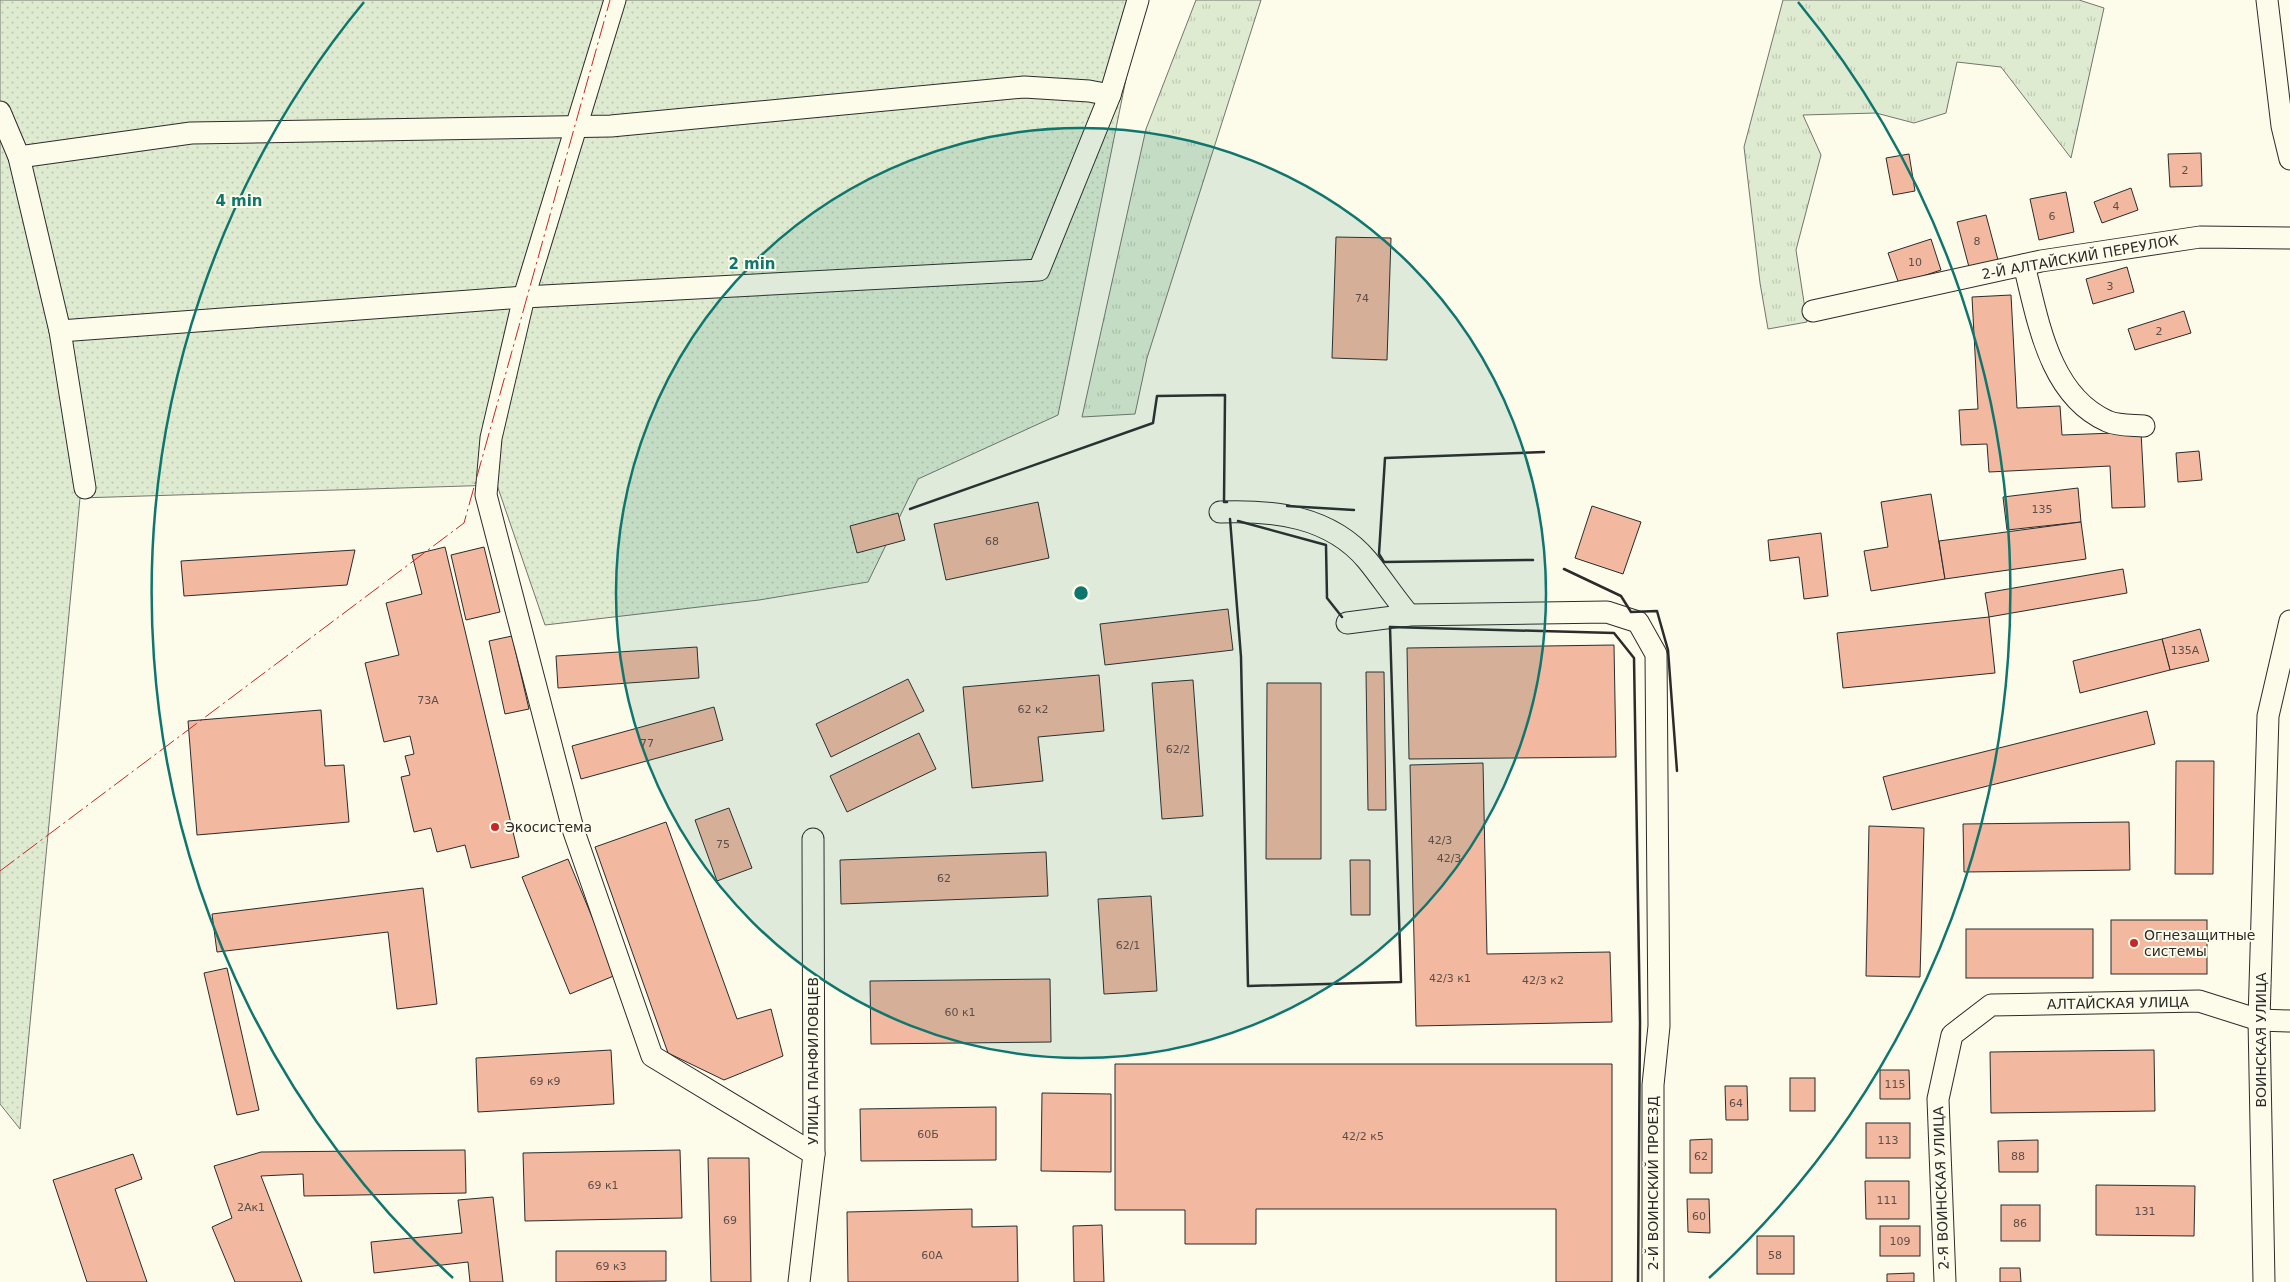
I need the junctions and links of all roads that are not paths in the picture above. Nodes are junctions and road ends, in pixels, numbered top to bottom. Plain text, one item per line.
1 (615, 0) edge
2 (1138, 0) edge
3 (2266, 0) edge
4 (1110, 95) junction
5 (0, 112) edge
6 (576, 127) junction
7 (19, 157) junction
8 (2290, 159) edge
9 (2290, 238) edge
10 (2024, 265) junction
11 (524, 297) junction
12 (1813, 311) dead end
13 (60, 331) junction
14 (2144, 426) dead end
15 (85, 488) dead end
16 (1220, 512) dead end
17 (1408, 615) junction
18 (1347, 623) dead end
19 (2289, 632) edge
20 (813, 839) dead end
21 (2259, 1020) junction
22 (2290, 1021) edge
23 (1952, 1035) joint
24 (814, 1154) junction
25 (799, 1282) edge
26 (1653, 1282) edge
27 (1945, 1282) edge
28 (2264, 1282) edge

1 - 6 street
2 - 4 street
3 - 8 street
4 - 6 street
4 - 11 street
5 - 7 street
6 - 7 street
6 - 11 street
7 - 13 street
9 - 10 street, 2-Й АЛТАЙСКИЙ ПЕРЕУЛОК
10 - 12 street, 2-Й АЛТАЙСКИЙ ПЕРЕУЛОК
10 - 14 street
11 - 13 street
11 - 24 street
13 - 15 street
16 - 17 street
17 - 18 street, 2-Й ВОИНСКИЙ ПРОЕЗД
17 - 26 street, 2-Й ВОИНСКИЙ ПРОЕЗД
19 - 21 street, ВОИНСКАЯ УЛИЦА
20 - 24 street, УЛИЦА ПАНФИЛОВЦЕВ
21 - 22 street, АЛТАЙСКАЯ УЛИЦА
21 - 23 street, АЛТАЙСКАЯ УЛИЦА
21 - 28 street, ВОИНСКАЯ УЛИЦА
23 - 27 street, 2-Я ВОИНСКАЯ УЛИЦА
24 - 25 street, УЛИЦА ПАНФИЛОВЦЕВ

